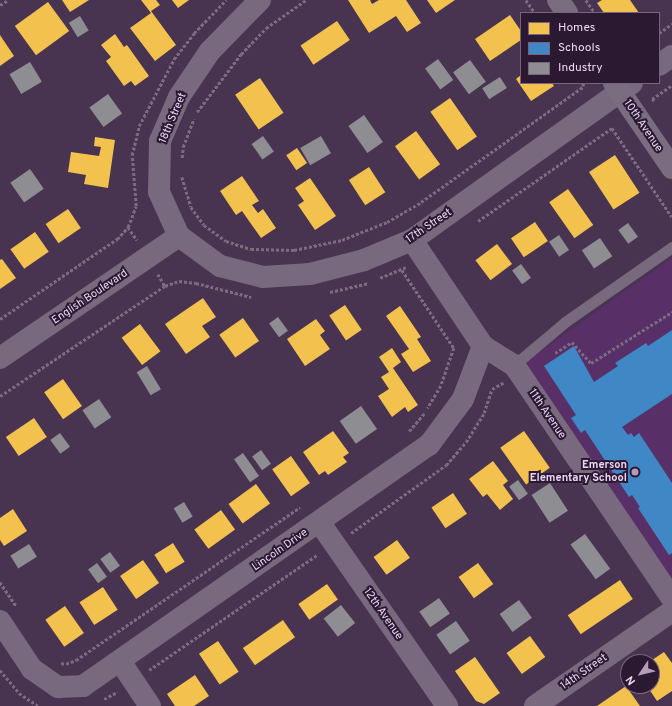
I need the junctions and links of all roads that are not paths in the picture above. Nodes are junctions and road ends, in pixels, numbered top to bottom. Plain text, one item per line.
1 (558, 0) edge
2 (257, 1) edge
3 (566, 12) edge
4 (672, 56) edge
5 (660, 64) edge
6 (622, 86) edge
7 (672, 168) edge
8 (179, 236) junction
9 (672, 247) edge
10 (418, 248) junction
11 (483, 346) junction
12 (0, 358) edge
13 (510, 374) junction
14 (320, 523) junction
15 (672, 598) edge
16 (672, 610) edge
17 (0, 622) edge
18 (120, 661) junction
19 (150, 706) edge
20 (447, 706) edge
21 (535, 706) edge

1 - 3 street
2 - 8 street, 18th Street
4 - 5 street
6 - 7 street, 10th Avenue
6 - 10 street, 17th Street
8 - 10 street, 17th Street
8 - 12 street, English Boulevard
9 - 13 lane
10 - 11 street, 11th Avenue
11 - 13 street, 11th Avenue
11 - 14 street, Lincoln Drive
13 - 15 street, 11th Avenue
14 - 18 street, Lincoln Drive
14 - 20 street, 12th Avenue
16 - 21 street, 14th Street
17 - 18 street, Lincoln Drive
18 - 19 street

